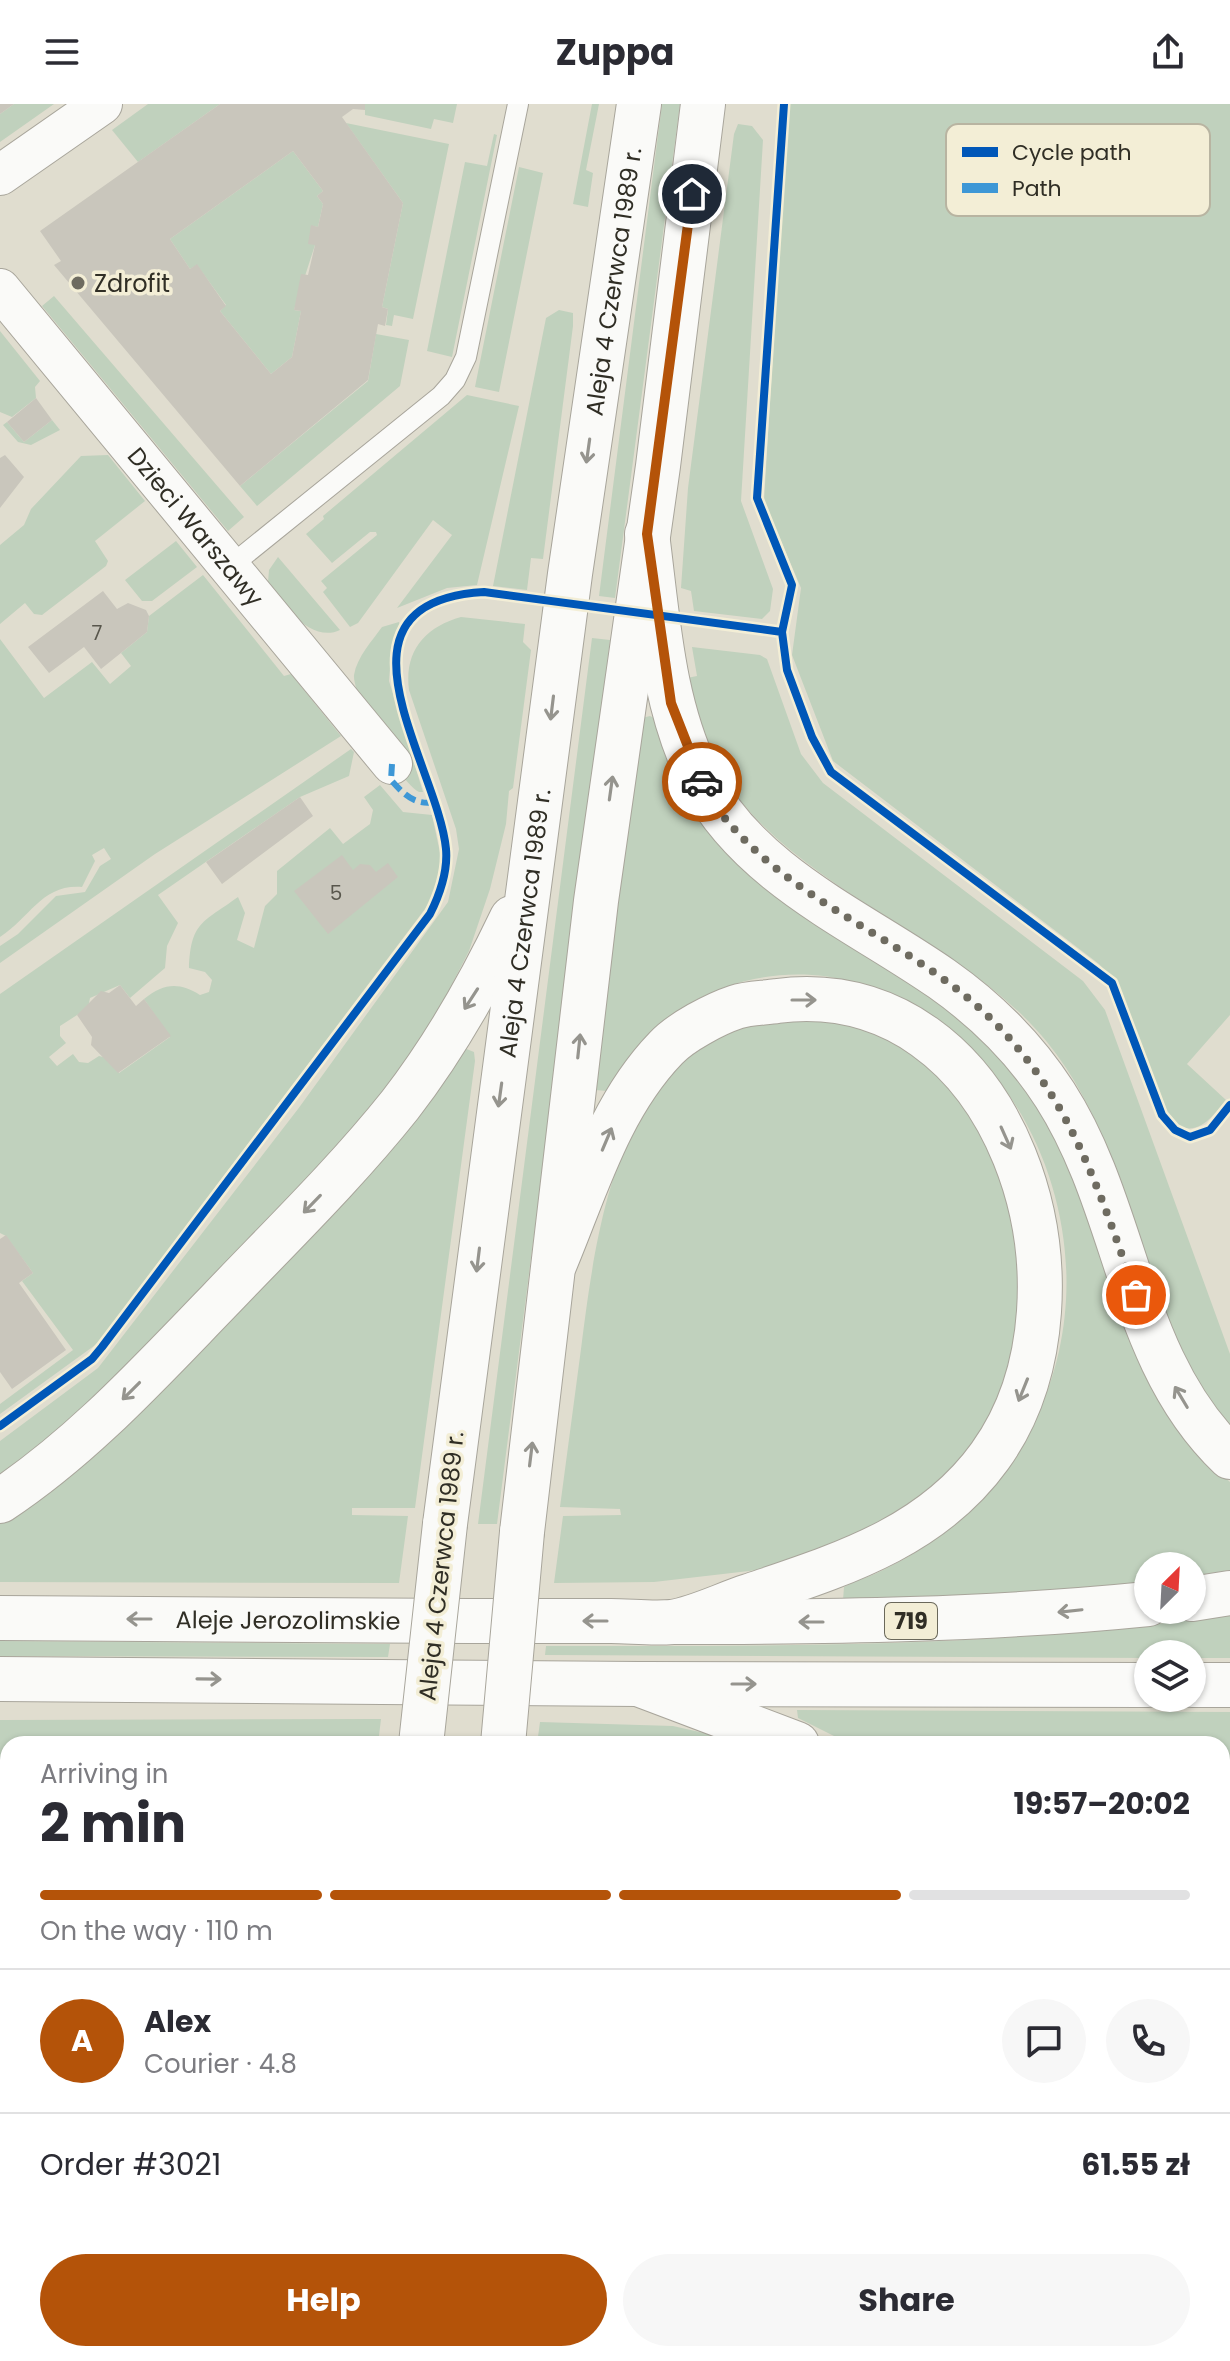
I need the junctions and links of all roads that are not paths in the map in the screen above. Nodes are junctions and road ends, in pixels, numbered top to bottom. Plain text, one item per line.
1 (102, 104) edge
2 (518, 104) edge
3 (639, 104) edge
4 (703, 104) edge
5 (0, 175) edge
6 (0, 289) edge
7 (647, 534) junction
8 (228, 568) junction
9 (392, 764) dead end
10 (530, 879) junction
11 (555, 1263) junction
12 (1230, 1457) edge
13 (0, 1501) edge
14 (1230, 1593) edge
15 (1206, 1597) edge
16 (1134, 1605) edge
17 (0, 1618) edge
18 (673, 1622) junction
19 (0, 1679) edge
20 (47, 1680) junction
21 (638, 1684) junction
22 (1134, 1685) edge
23 (1206, 1685) edge
24 (1230, 1685) edge
25 (0, 1690) edge
26 (422, 1736) edge
27 (504, 1736) edge
28 (776, 1736) edge

1 - 5 street
2 - 8 lane
3 -> 10 main road, Aleja 4 Czerwca 1989 r.
4 - 7 main road
6 - 8 street, Dzieci Warszawy
11 -> 7 main road
12 -> 7 main road
8 - 9 street, Dzieci Warszawy
10 -> 13 main road
10 -> 26 main road, Aleja 4 Czerwca 1989 r., bridge
11 -> 18 main road
27 -> 11 main road, bridge
14 - 15 main road
16 -> 18 main road, 719
18 -> 17 main road, Aleje Jerozolimskie / 719
19 - 20 main road
20 -> 21 main road
20 - 25 main road
21 -> 22 main road
21 - 28 main road
23 - 24 main road

